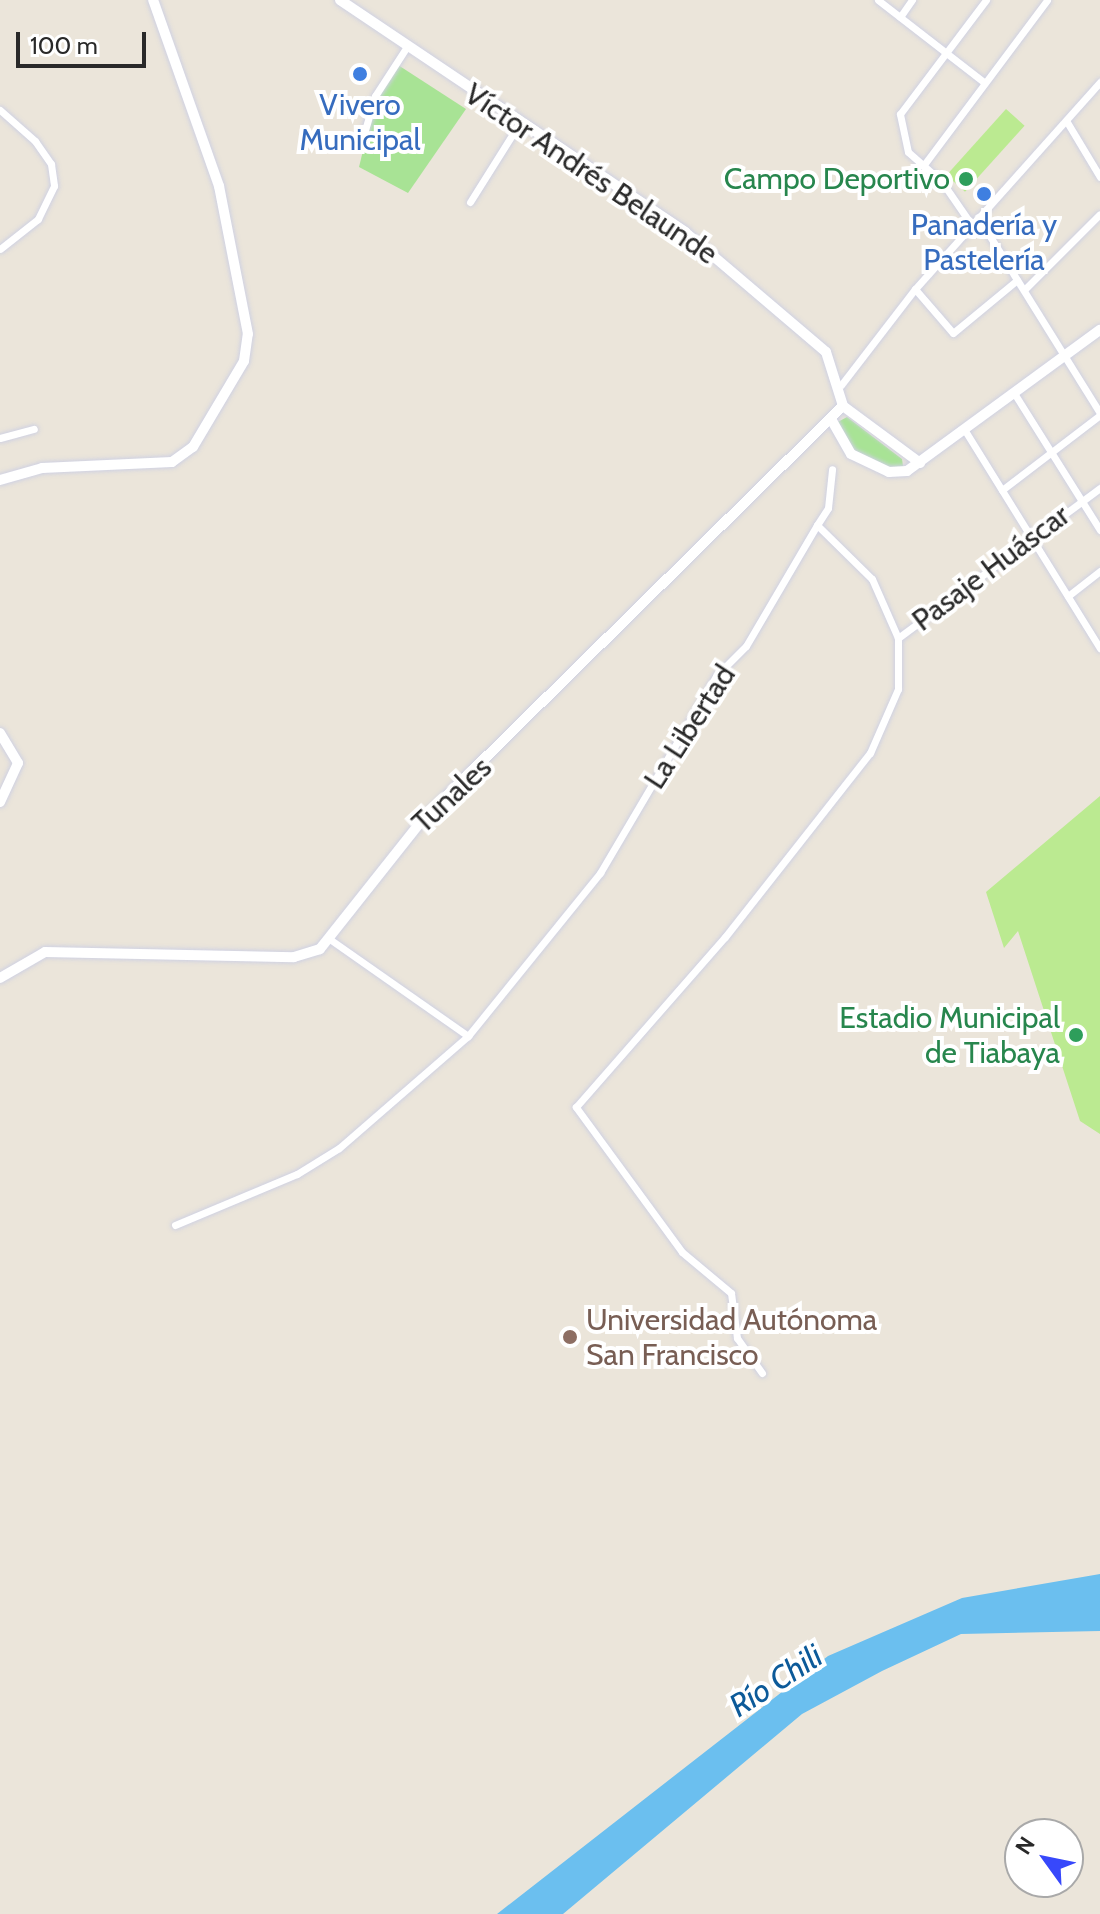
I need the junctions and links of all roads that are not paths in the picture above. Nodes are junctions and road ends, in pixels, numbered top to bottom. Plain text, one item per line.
1 (153, 0) edge
2 (340, 0) edge
3 (878, 0) edge
4 (912, 0) edge
5 (986, 0) edge
6 (1047, 0) edge
7 (900, 17) junction
8 (406, 48) junction
9 (946, 53) junction
10 (1100, 82) edge
11 (985, 83) junction
12 (0, 110) edge
13 (1067, 122) junction
14 (519, 124) junction
15 (363, 137) dead end
16 (923, 166) junction
17 (1100, 177) edge
18 (470, 202) dead end
19 (1100, 214) edge
20 (978, 217) junction
21 (971, 224) junction
22 (0, 249) edge
23 (1017, 280) junction
24 (915, 289) junction
25 (1024, 290) junction
26 (1100, 330) edge
27 (1065, 356) junction
28 (841, 385) junction
29 (1014, 393) junction
30 (843, 406) junction
31 (1100, 414) edge
32 (831, 419) junction
33 (34, 429) dead end
34 (964, 429) junction
35 (0, 438) edge
36 (1052, 452) junction
37 (920, 463) junction
38 (832, 469) dead end
39 (0, 480) edge
40 (1100, 488) edge
41 (1002, 490) junction
42 (1082, 501) junction
43 (817, 525) junction
44 (1100, 530) edge
45 (1032, 538) junction
46 (1100, 571) edge
47 (1068, 596) junction
48 (898, 638) junction
49 (1100, 648) edge
50 (2, 738) edge
51 (0, 802) edge
52 (331, 940) junction
53 (0, 978) edge
54 (468, 1036) junction
55 (175, 1225) dead end
56 (762, 1373) dead end

1 - 39 street
2 - 8 street, Víctor Andrés Belaunde
3 - 7 street
4 - 7 street
5 - 9 street
6 - 11 street
7 - 9 street
8 - 14 street, Víctor Andrés Belaunde
8 - 15 street
9 - 11 street
9 - 16 street
10 - 13 street
11 - 16 street
12 - 22 street
13 - 17 street
13 - 20 street
14 - 18 street
14 - 28 street, Víctor Andrés Belaunde
16 - 21 street
19 - 25 street
20 - 21 street
20 - 23 street
21 - 24 street
23 - 24 street
23 - 25 street
24 - 28 street
25 - 27 street
26 - 27 street
27 - 29 street
27 - 31 street
28 - 30 street, Víctor Andrés Belaunde
29 - 34 street
29 - 36 street
30 - 32 street, Tunales
30 - 37 street
31 - 36 street
32 - 37 street
32 - 52 street, Tunales
33 - 35 street
34 - 37 street
34 - 41 street
36 - 41 street
36 - 42 street
38 - 43 street, La Libertad
40 - 42 street, Pasaje Huáscar
41 - 45 street
42 - 44 street
42 - 45 street, Pasaje Huáscar
43 - 48 street
43 - 54 street, La Libertad
45 - 47 street
45 - 48 street, Pasaje Huáscar
46 - 47 street
47 - 49 street
48 - 56 street, Pasaje Huáscar
50 - 51 street
52 - 53 street
52 - 54 street
54 - 55 street, La Libertad

